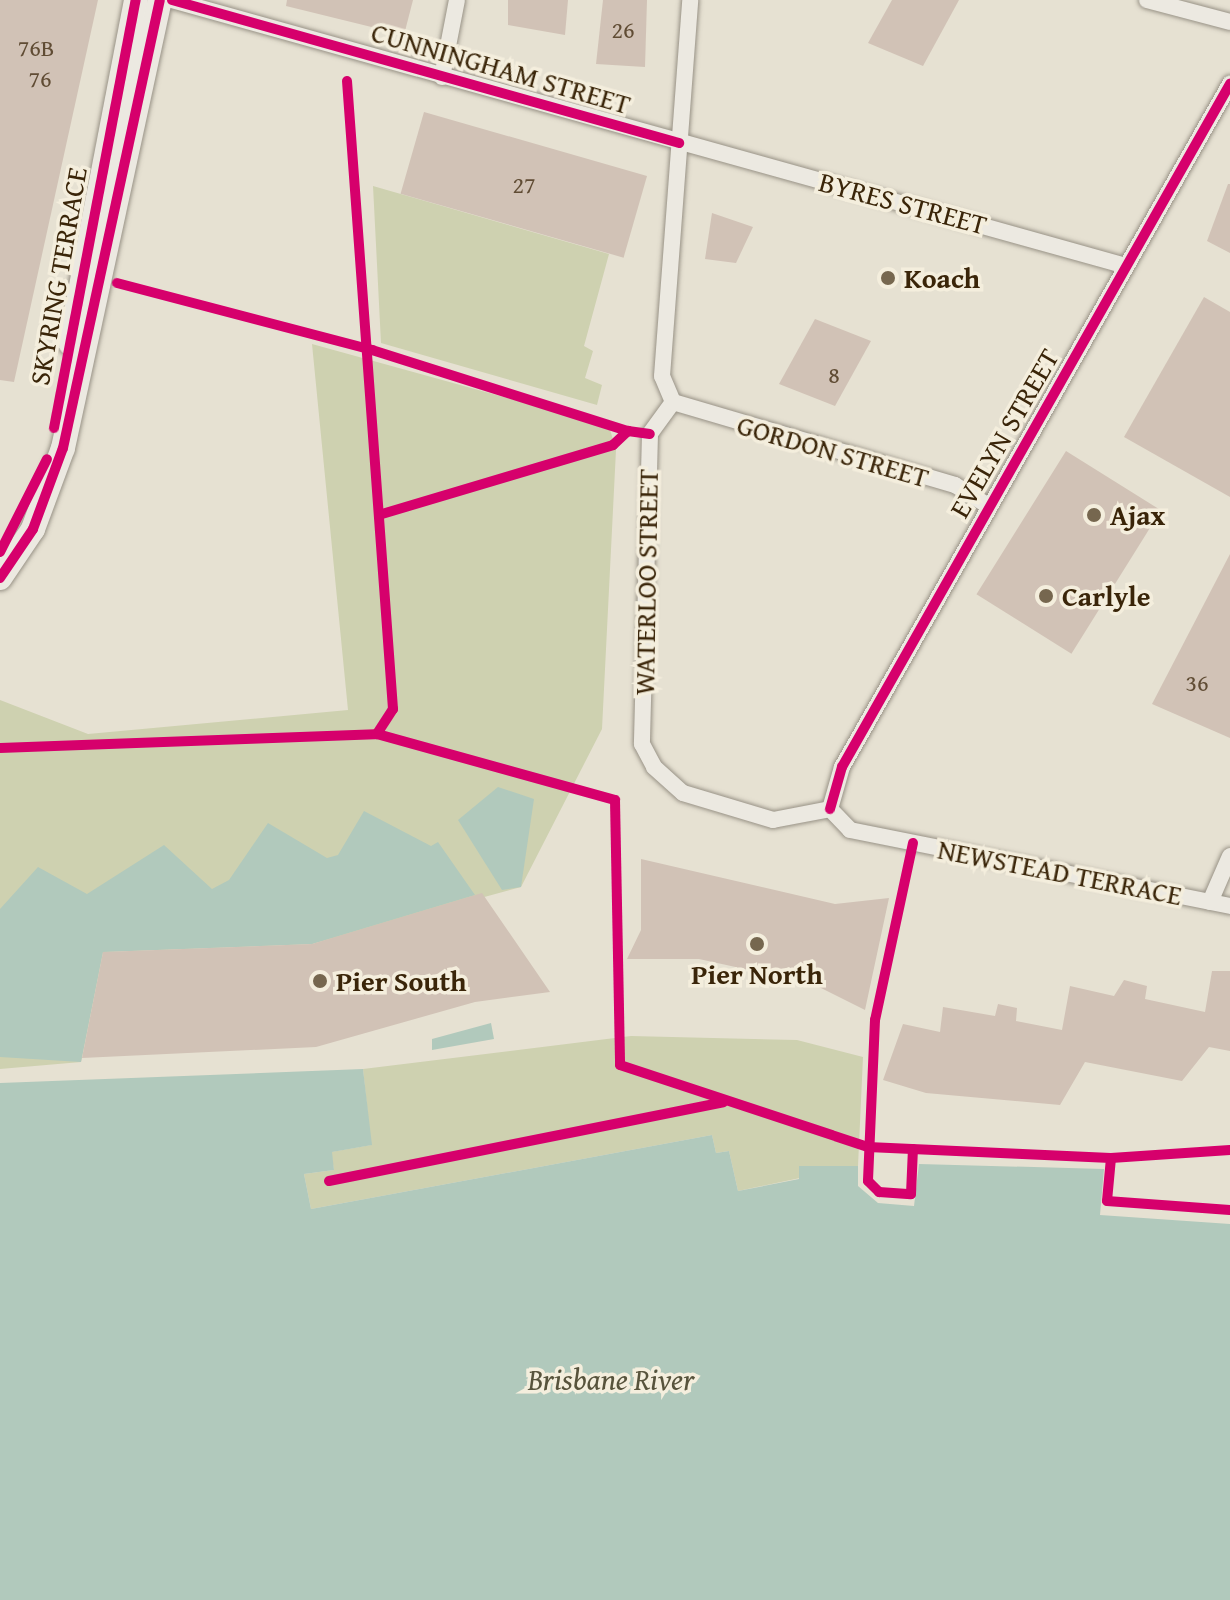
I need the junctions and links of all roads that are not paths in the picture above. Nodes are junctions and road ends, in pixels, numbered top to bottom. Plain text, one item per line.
1 (136, 0) edge
2 (160, 0) edge
3 (172, 0) edge
4 (457, 0) edge
5 (690, 0) edge
6 (1147, 0) edge
7 (1230, 22) edge
8 (442, 77) junction
9 (1230, 84) edge
10 (679, 143) junction
11 (1126, 266) junction
12 (673, 402) junction
13 (990, 507) junction
14 (0, 552) edge
15 (0, 578) edge
16 (830, 809) junction
17 (1230, 856) edge
18 (1210, 902) junction
19 (1230, 906) edge

1 - 14 street, SKYRING TERRACE
2 - 15 street, SKYRING TERRACE
3 - 8 street, CUNNINGHAM STREET
4 - 8 street
5 - 10 street
6 - 7 street
8 - 10 street, CUNNINGHAM STREET
9 - 11 street, EVELYN STREET
10 - 11 street, BYRES STREET
10 - 12 street
11 - 13 street, EVELYN STREET
12 - 13 street, GORDON STREET
12 - 16 street, WATERLOO STREET
13 - 16 street, EVELYN STREET
16 - 18 street, NEWSTEAD TERRACE
17 - 18 street
18 - 19 street, NEWSTEAD TERRACE

